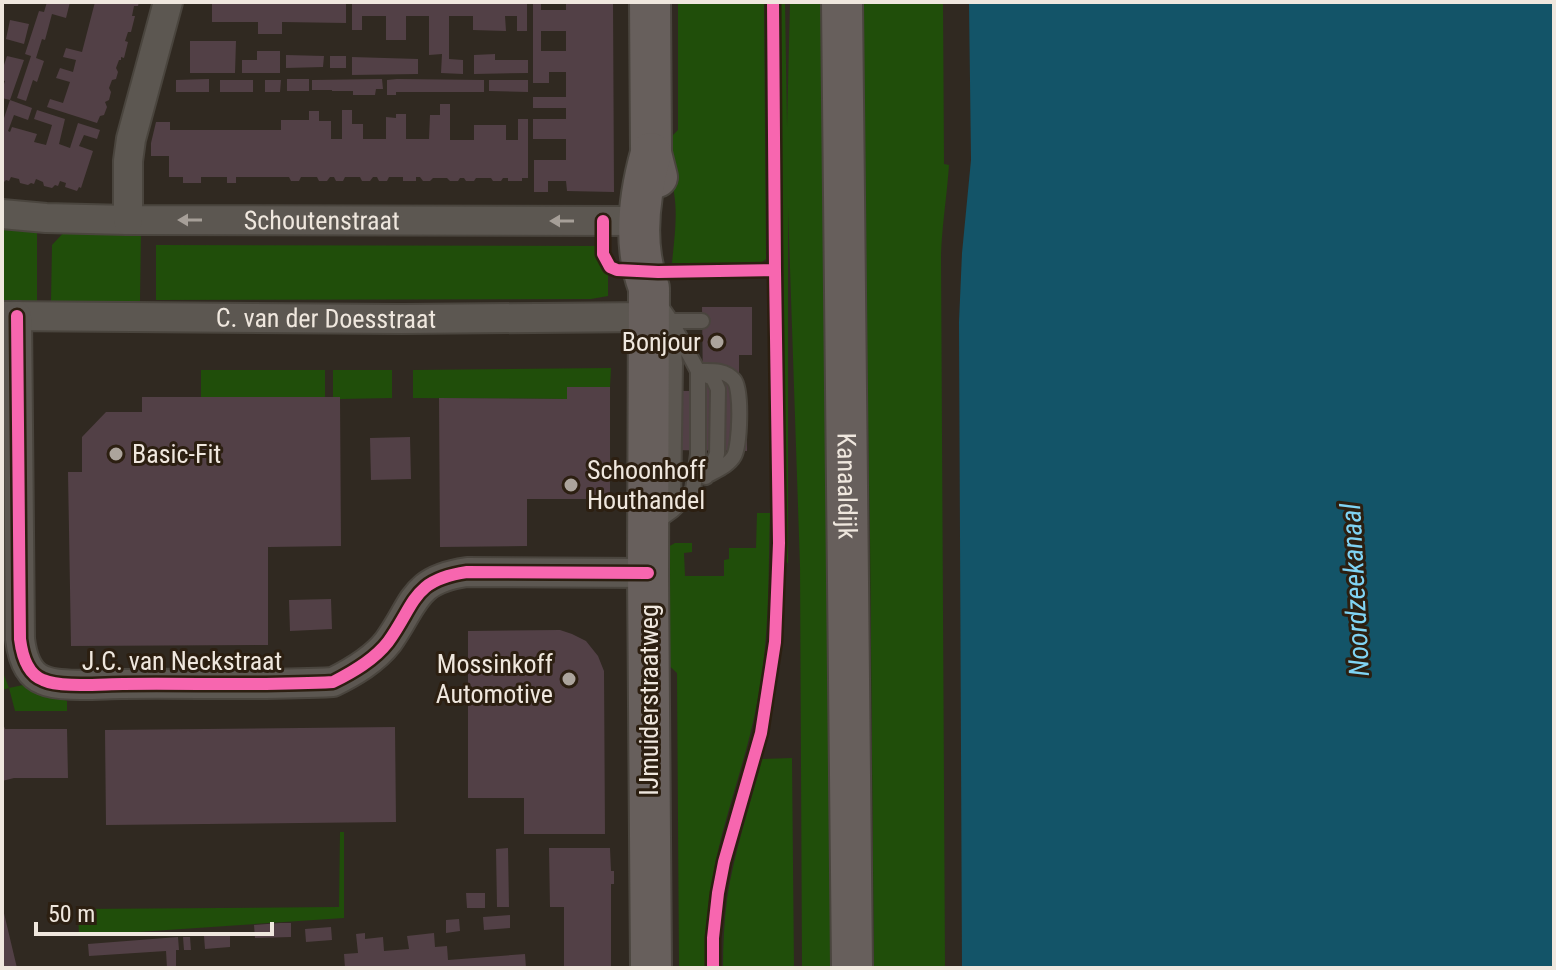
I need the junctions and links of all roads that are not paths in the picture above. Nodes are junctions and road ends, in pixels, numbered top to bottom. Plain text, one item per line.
1 (168, 2) edge
2 (650, 2) edge
3 (842, 2) edge
4 (651, 153) junction
5 (2, 214) edge
6 (128, 220) junction
7 (640, 221) junction
8 (656, 309) junction
9 (10, 316) edge
10 (702, 321) dead end
11 (698, 371) junction
12 (708, 475) junction
13 (693, 490) junction
14 (660, 519) junction
15 (648, 573) junction
16 (651, 968) edge
17 (852, 968) edge

1 - 6 street
2 - 4 street, IJmuiderstraatweg
3 - 17 street, Kanaaldijk
4 - 7 street, IJmuiderstraatweg
4 - 8 street, IJmuiderstraatweg
5 - 6 street, Schoutenstraat
7 -> 6 street, Schoutenstraat
7 - 8 street, IJmuiderstraatweg
8 - 9 street, C. van der Doesstraat
8 - 10 lane
8 - 11 lane
8 - 14 street, IJmuiderstraatweg
9 - 15 street, J.C. van Neckstraat
11 - 12 lane
11 - 12 lane
11 - 13 lane
12 - 13 lane
13 - 14 lane
14 - 15 street, IJmuiderstraatweg
15 - 16 street, IJmuiderstraatweg

